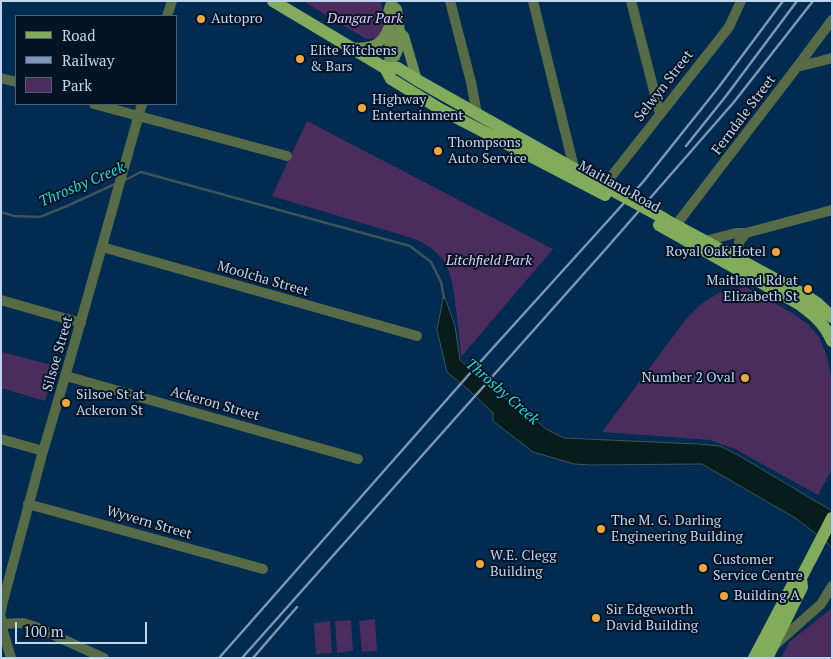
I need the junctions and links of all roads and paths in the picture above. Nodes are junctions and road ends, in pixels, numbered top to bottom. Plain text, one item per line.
1 (172, 1) edge
2 (273, 1) edge
3 (450, 1) edge
4 (533, 1) edge
5 (631, 1) edge
6 (391, 3) edge
7 (740, 3) edge
8 (167, 15) edge
9 (832, 20) edge
10 (389, 25) junction
11 (400, 32) junction
12 (351, 48) junction
13 (832, 58) edge
14 (387, 64) junction
15 (797, 67) junction
16 (1, 78) edge
17 (418, 80) junction
18 (15, 82) edge
19 (98, 105) edge
20 (142, 105) edge
21 (477, 114) junction
22 (660, 114) junction
23 (139, 116) junction
24 (287, 156) dead end
25 (574, 168) junction
26 (606, 190) junction
27 (832, 210) edge
28 (667, 223) junction
29 (746, 233) junction
30 (705, 241) junction
31 (102, 247) junction
32 (739, 259) junction
33 (1, 300) edge
34 (832, 317) edge
35 (81, 323) junction
36 (830, 333) edge
37 (417, 336) dead end
38 (66, 376) junction
39 (1, 439) edge
40 (43, 451) junction
41 (358, 459) dead end
42 (28, 504) junction
43 (832, 518) edge
44 (263, 569) dead end
45 (801, 578) junction
46 (832, 586) edge
47 (1, 612) edge
48 (1, 618) edge
49 (2, 624) edge
50 (773, 646) junction
51 (10, 658) edge
52 (104, 658) edge
53 (754, 658) edge
54 (767, 658) edge

1 - 8 street
2 - 12 main road, Maitland Road
3 - 21 street
4 - 25 street
5 - 22 street
6 - 10 main road
6 - 11 main road
7 - 22 street, Selwyn Street
9 - 15 street, Ferndale Street
10 - 12 main road
10 - 14 main road
11 - 14 main road
11 - 17 main road
12 - 14 main road, Maitland Road
13 - 15 street
14 - 17 main road, Maitland Road
14 - 26 main road, Maitland Road
15 - 28 street, Ferndale Street
16 - 18 street
17 - 21 main road, Maitland Road
19 - 23 street
20 - 23 street, Silsoe Street
21 - 25 main road, Maitland Road
22 - 26 street, Selwyn Street
23 - 24 street
23 - 31 street, Silsoe Street
25 - 26 main road, Maitland Road
26 - 28 main road, Maitland Road
27 - 29 street
28 - 30 main road, Maitland Road
28 - 36 main road, Maitland Road
29 - 30 street
29 - 32 street
30 - 32 main road, Maitland Road
31 - 35 street, Silsoe Street
31 - 37 street, Moolcha Street
32 - 34 main road, Maitland Road
33 - 35 street
35 - 38 street, Silsoe Street
38 - 40 street, Silsoe Street
38 - 41 street, Ackeron Street
39 - 40 street
40 - 42 street, Silsoe Street
42 - 44 street, Wyvern Street
42 - 47 street, Silsoe Street
43 - 45 main road
45 - 50 main road
45 - 53 main road
46 - 50 street
48 - 49 street
49 - 51 street
49 - 52 street
50 - 54 main road

